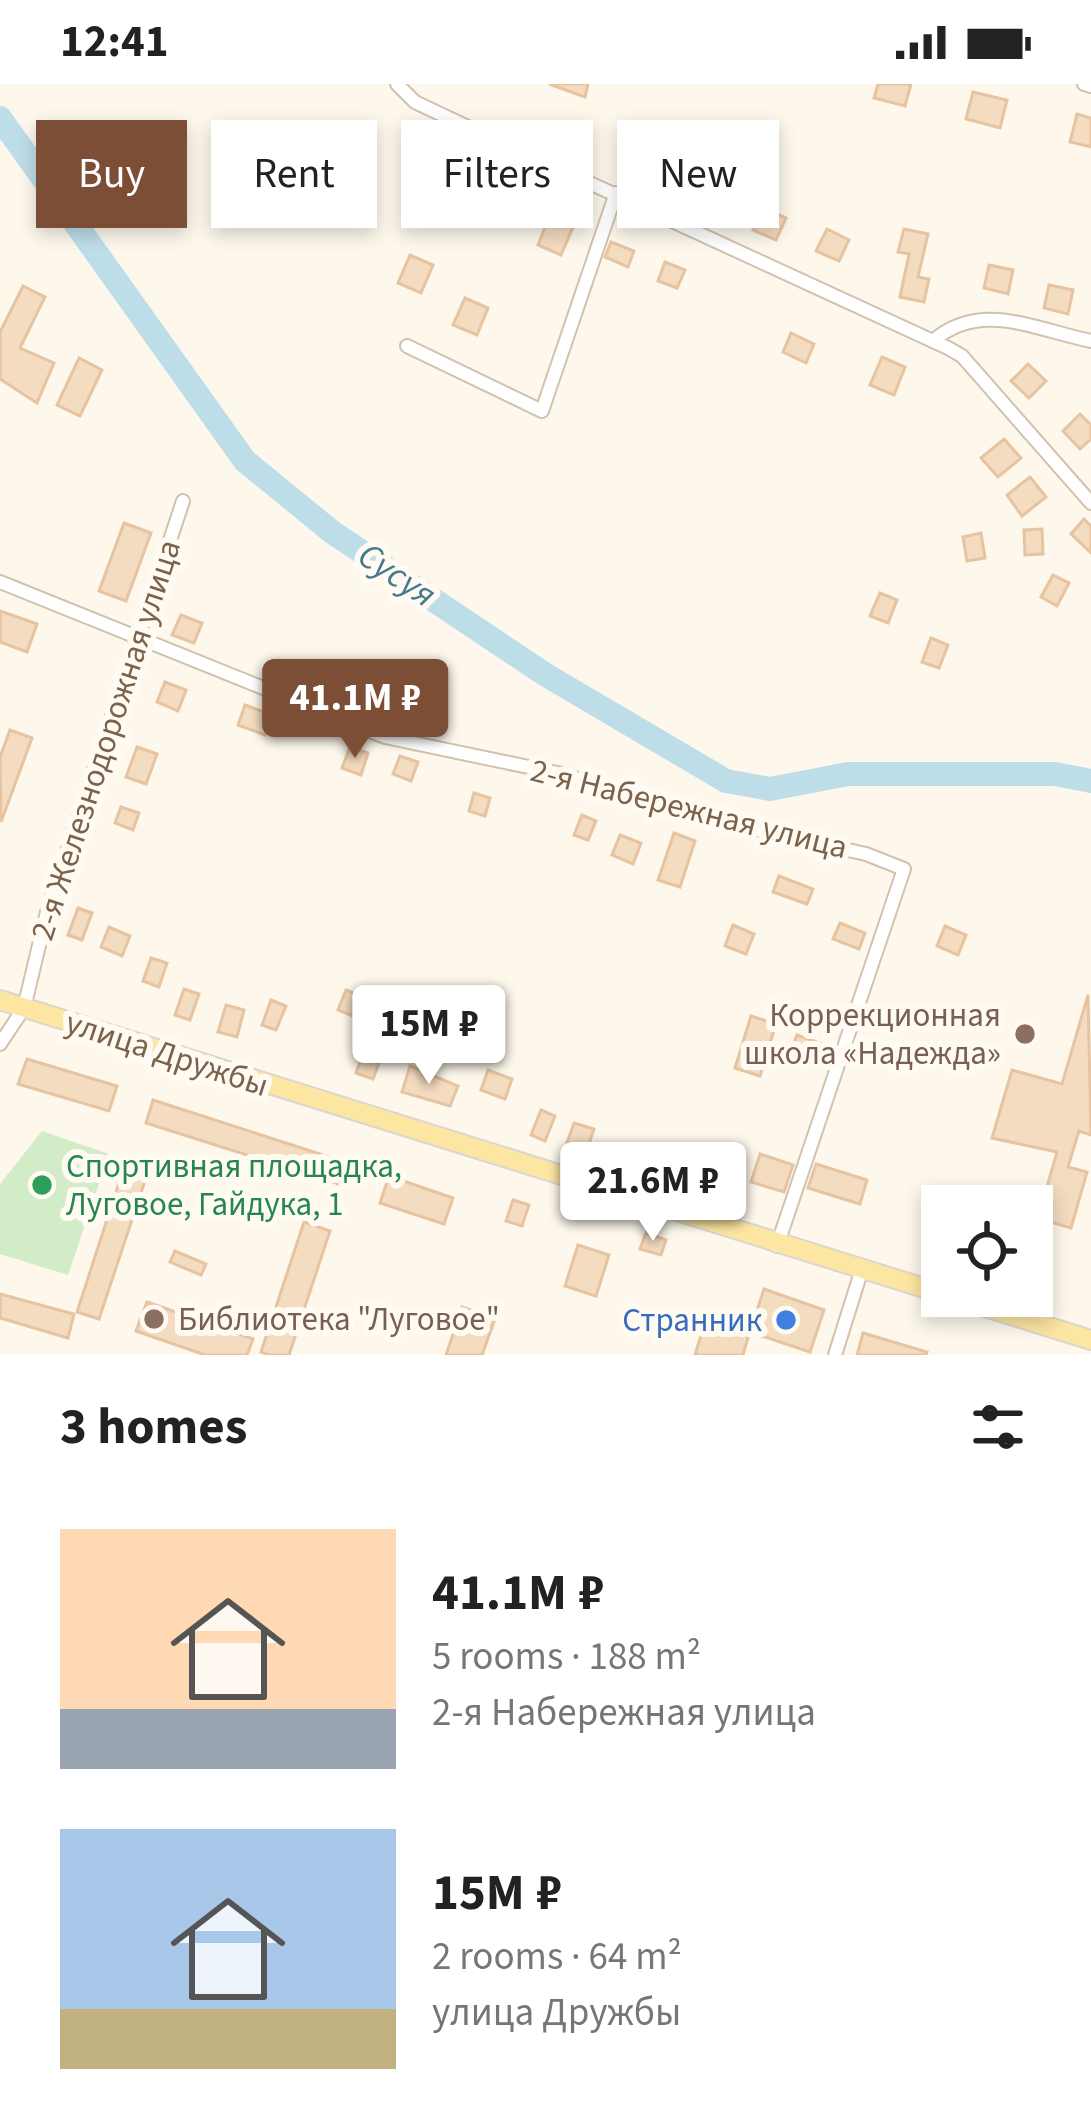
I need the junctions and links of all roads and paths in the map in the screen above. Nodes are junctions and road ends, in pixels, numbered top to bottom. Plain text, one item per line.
1 (398, 87) edge
2 (616, 193) junction
3 (933, 341) junction
4 (1091, 341) edge
5 (407, 346) dead end
6 (183, 501) dead end
7 (1091, 503) edge
8 (0, 582) edge
9 (141, 635) junction
10 (0, 1000) edge
11 (24, 1008) junction
12 (0, 1044) edge
13 (777, 1246) junction
14 (861, 1272) junction
15 (1091, 1340) edge
16 (836, 1355) edge

1 - 2 street
2 - 3 street
2 - 5 street
3 - 4 street
3 - 7 street
6 - 9 street, 2-я Железнодорожная улица
8 - 9 street, 2-я Набережная улица
9 - 11 street, 2-я Железнодорожная улица
9 - 13 street, 2-я Набережная улица
10 - 11 main road, улица Дружбы
11 - 12 street, 2-я Железнодорожная улица
11 - 13 main road, улица Дружбы
13 - 14 main road, улица Дружбы
14 - 15 main road, улица Дружбы
14 - 16 street

